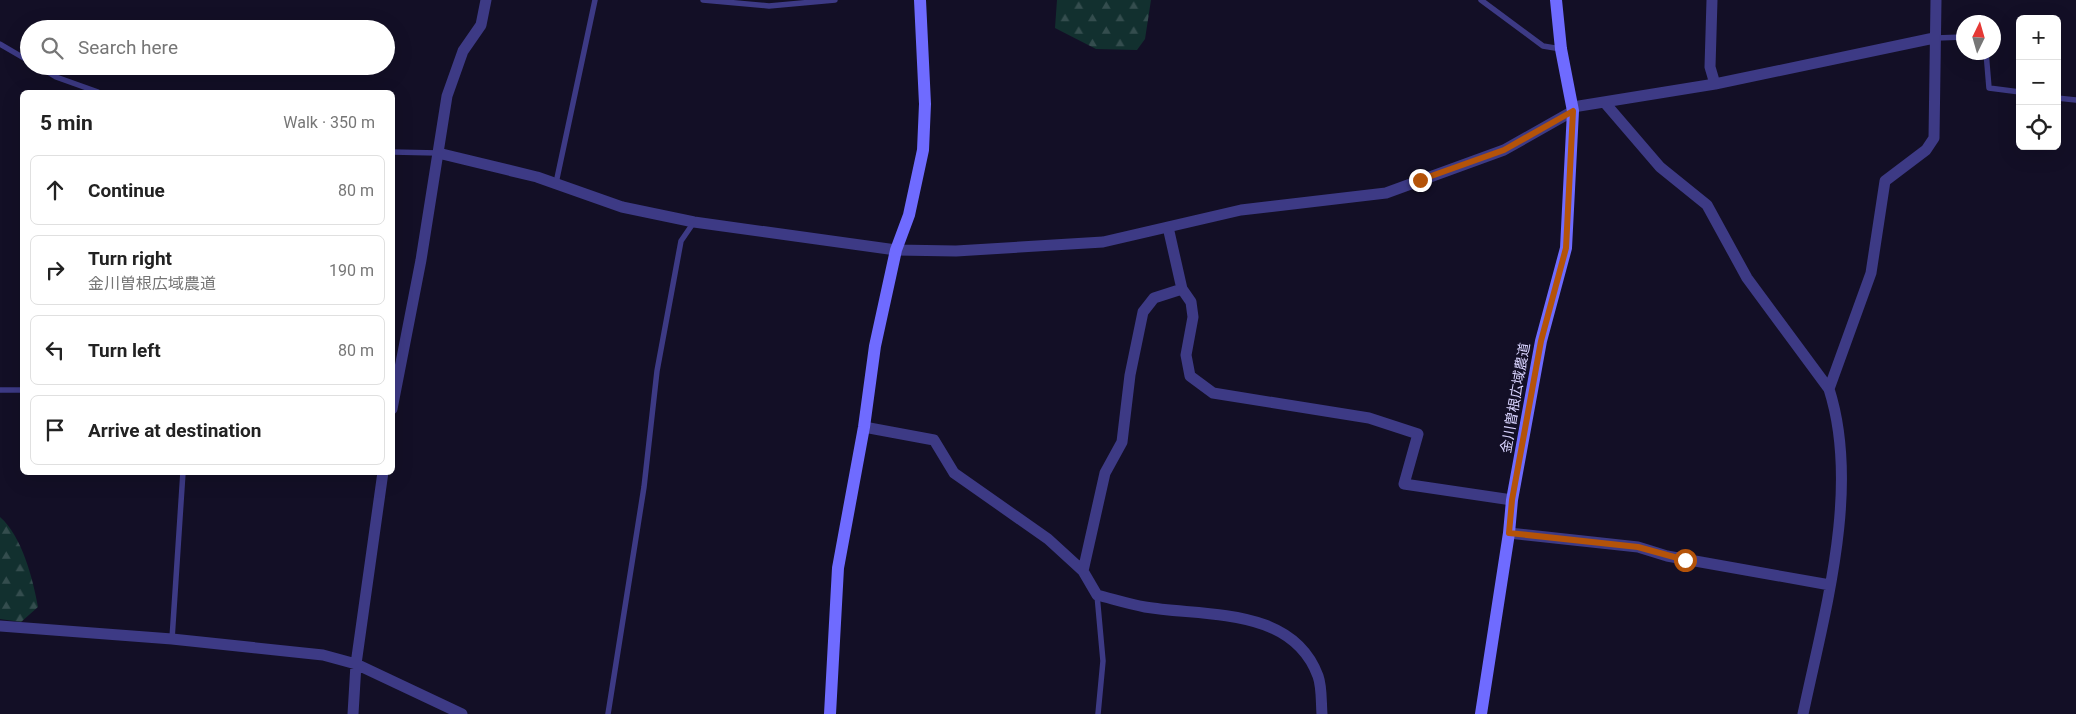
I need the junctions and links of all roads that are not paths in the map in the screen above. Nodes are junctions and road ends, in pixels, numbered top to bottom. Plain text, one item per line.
1 (486, 0) edge
2 (595, 0) edge
3 (703, 0) edge
4 (835, 0) edge
5 (920, 0) edge
6 (1481, 0) edge
7 (1556, 0) edge
8 (1712, 0) edge
9 (1936, 0) edge
10 (1956, 37) edge
11 (1934, 38) junction
12 (0, 44) edge
13 (1562, 49) junction
14 (20, 56) edge
15 (1987, 60) edge
16 (53, 75) edge
17 (1715, 84) junction
18 (92, 90) edge
19 (2016, 91) edge
20 (2061, 98) edge
21 (2076, 100) edge
22 (1605, 103) junction
23 (1573, 109) junction
24 (395, 152) edge
25 (438, 152) junction
26 (556, 183) junction
27 (694, 222) junction
28 (1168, 227) junction
29 (896, 250) junction
30 (1182, 289) junction
31 (1829, 388) junction
32 (0, 390) edge
33 (20, 390) edge
34 (395, 393) edge
35 (864, 427) junction
36 (183, 475) edge
37 (383, 475) edge
38 (1512, 500) junction
39 (1509, 533) junction
40 (1083, 571) junction
41 (1830, 585) junction
42 (1097, 595) junction
43 (0, 626) edge
44 (172, 639) junction
45 (356, 664) junction
46 (353, 714) edge
47 (462, 714) edge
48 (608, 714) edge
49 (830, 714) edge
50 (1098, 714) edge
51 (1322, 714) edge
52 (1481, 714) edge
53 (1803, 714) edge

1 - 25 street
2 - 26 lane
3 - 4 lane
5 - 29 street
6 - 13 lane
7 - 13 street, 金川曽根広域農道
8 - 17 street
9 - 11 street
10 - 11 lane
11 - 17 street
11 - 31 street
12 - 14 lane
13 - 23 street, 金川曽根広域農道
15 - 19 lane
16 - 18 lane
17 - 22 street
20 - 21 lane
22 - 23 street
22 - 31 street
23 - 28 street
23 - 38 street, 金川曽根広域農道
24 - 25 lane
25 - 26 street
25 - 34 street
26 - 27 street
27 - 29 street
27 - 48 lane
28 - 29 street
28 - 30 street
29 - 35 street
30 - 38 street
30 - 40 street
31 - 41 street
32 - 33 lane
35 - 40 street
35 - 49 street
36 - 44 lane
37 - 45 street
38 - 39 street, 金川曽根広域農道
39 - 41 street
39 - 52 street, 金川曽根広域農道
40 - 42 street
41 - 53 street
42 - 50 lane
42 - 51 street
43 - 44 street
44 - 45 street
45 - 46 street
45 - 47 street

